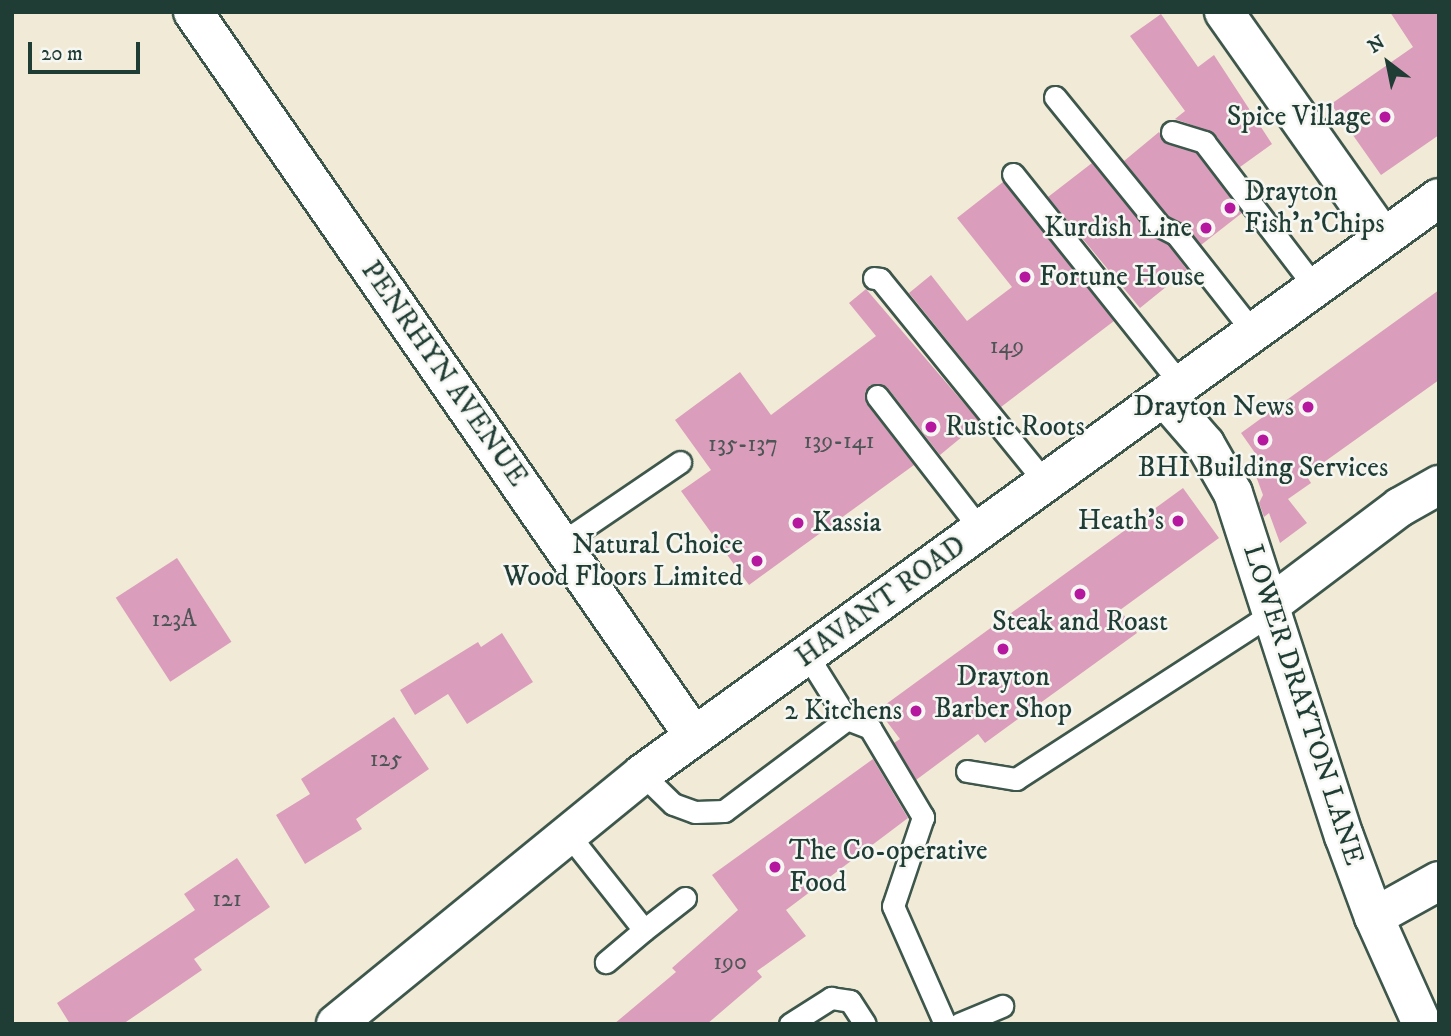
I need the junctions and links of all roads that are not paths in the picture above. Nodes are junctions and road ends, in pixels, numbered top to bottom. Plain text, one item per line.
1 (193, 12) edge
2 (1224, 12) edge
3 (1055, 97) dead end
4 (1172, 132) dead end
5 (1013, 174) dead end
6 (1439, 198) edge
7 (1383, 237) junction
8 (874, 278) dead end
9 (1315, 287) junction
10 (1254, 333) junction
11 (1174, 392) junction
12 (877, 396) dead end
13 (680, 462) dead end
14 (1046, 483) junction
15 (1439, 485) edge
16 (981, 530) junction
17 (561, 543) junction
18 (1271, 609) junction
19 (807, 655) junction
20 (847, 719) junction
21 (694, 736) junction
22 (967, 771) dead end
23 (642, 774) junction
24 (568, 834) junction
25 (1439, 881) edge
26 (685, 898) dead end
27 (1374, 917) junction
28 (644, 930) junction
29 (607, 962) dead end
30 (1002, 1006) dead end
31 (336, 1024) edge
32 (790, 1024) edge
33 (865, 1024) edge
34 (945, 1024) edge
35 (959, 1024) edge
36 (1422, 1024) edge

1 - 17 street, PENRHYN AVENUE
2 - 7 street
3 - 10 lane
4 - 9 lane
5 - 11 lane
6 - 7 street, HAVANT ROAD
7 - 9 street, HAVANT ROAD
8 - 14 lane
9 - 10 street, HAVANT ROAD
10 - 11 street, HAVANT ROAD
11 - 14 street, HAVANT ROAD
11 - 18 street, LOWER DRAYTON LANE
12 - 16 lane
13 - 17 lane
14 - 16 street, HAVANT ROAD
15 - 18 street
16 - 19 street, HAVANT ROAD
17 - 21 street, PENRHYN AVENUE
18 - 22 lane
18 - 27 street, LOWER DRAYTON LANE
19 - 20 lane
19 - 21 street, HAVANT ROAD
20 - 23 lane
20 - 34 lane
21 - 23 street, HAVANT ROAD
23 - 24 street, HAVANT ROAD
24 - 28 lane
24 - 31 street, HAVANT ROAD
25 - 27 street
26 - 28 lane
27 - 36 street, LOWER DRAYTON LANE
28 - 29 lane
30 - 35 lane
32 - 33 lane

